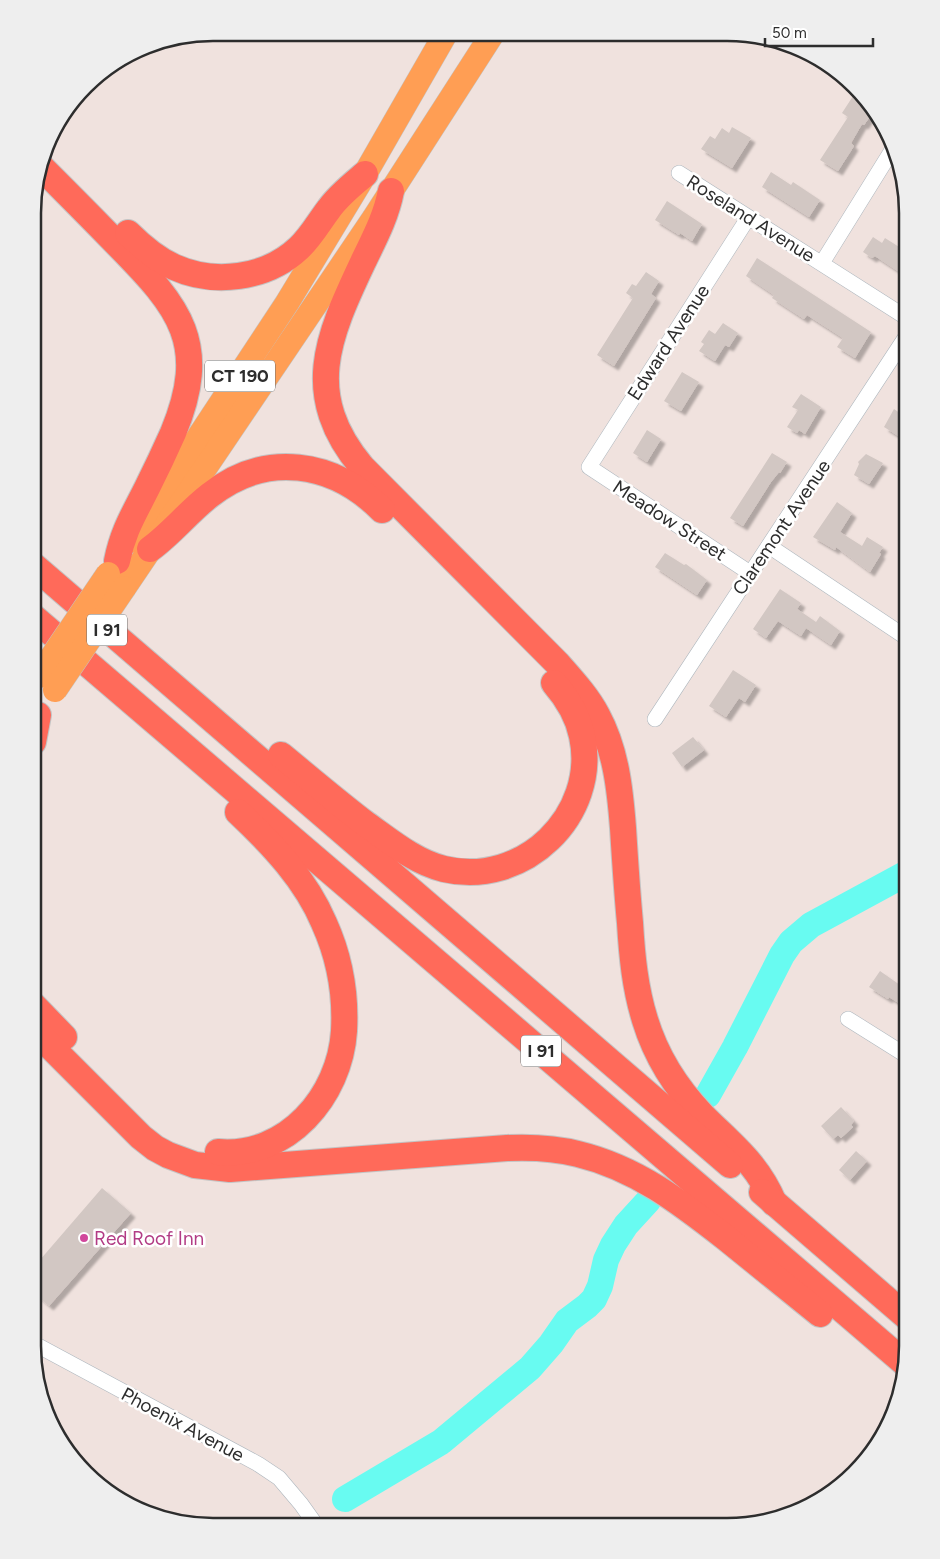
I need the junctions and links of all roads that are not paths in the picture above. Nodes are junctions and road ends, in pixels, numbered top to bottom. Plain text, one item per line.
1 (488, 41) edge
2 (499, 41) edge
3 (425, 42) edge
4 (441, 42) edge
5 (466, 76) junction
6 (406, 102) junction
7 (51, 155) edge
8 (889, 155) edge
9 (46, 172) edge
10 (679, 173) dead end
11 (365, 174) junction
12 (391, 192) junction
13 (748, 218) junction
14 (822, 263) junction
15 (899, 312) edge
16 (899, 349) edge
17 (589, 467) joint
18 (769, 546) junction
19 (150, 549) junction
20 (41, 572) edge
21 (750, 573) junction
22 (117, 574) junction
23 (41, 623) edge
24 (899, 632) edge
25 (43, 684) edge
26 (181, 693) junction
27 (654, 719) dead end
28 (178, 740) junction
29 (41, 1013) edge
30 (848, 1019) dead end
31 (41, 1037) edge
32 (898, 1051) edge
33 (774, 1203) junction
34 (898, 1308) edge
35 (41, 1348) edge
36 (898, 1358) edge
37 (897, 1361) edge
38 (311, 1518) edge

1 - 5 main road, CT 190
2 - 5 main road
3 - 6 main road
4 - 6 main road, CT 190
5 - 12 main road, CT 190
6 - 11 main road, CT 190
7 - 11 highway
8 - 14 street
9 - 22 highway
10 - 13 street, Roseland Avenue
11 - 22 main road, CT 190
12 - 19 main road, CT 190
12 - 33 highway
13 - 14 street, Roseland Avenue
13 - 17 street, Edward Avenue
14 - 15 street
16 - 18 street, Claremont Avenue
17 - 21 street, Meadow Street
18 - 21 street, Claremont Avenue
18 - 24 street
19 - 22 main road, CT 190
19 - 26 highway
20 - 26 highway, I 91
21 - 27 street, Claremont Avenue
22 - 25 main road, CT 190, bridge
23 - 28 highway, I 91
26 - 33 highway, I 91
28 - 29 highway
28 - 36 highway, I 91
30 - 32 street
31 - 37 highway
33 - 34 highway, I 91
35 - 38 street, Phoenix Avenue

